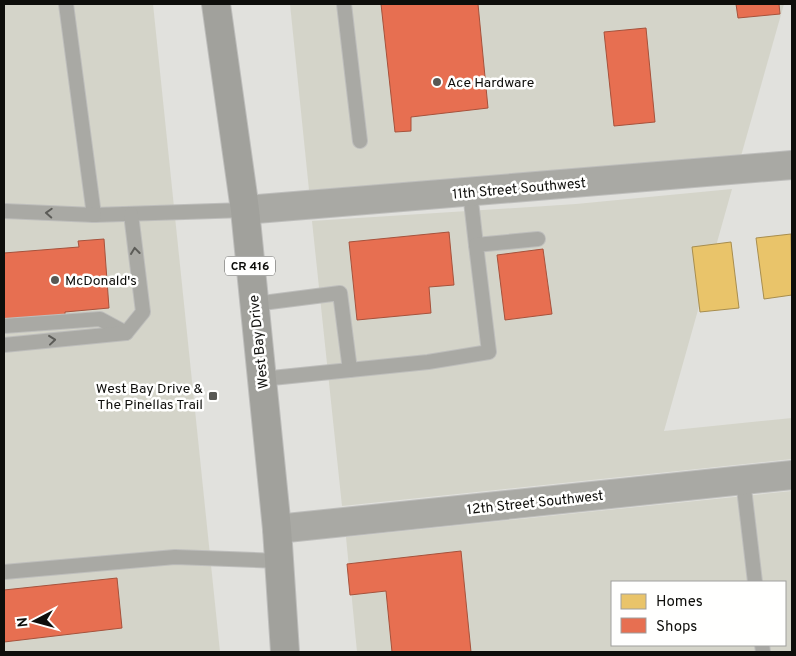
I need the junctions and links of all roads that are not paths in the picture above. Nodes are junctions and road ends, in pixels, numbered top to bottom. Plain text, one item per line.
1 (66, 4) edge
2 (216, 4) edge
3 (344, 4) edge
4 (360, 141) dead end
5 (792, 165) edge
6 (470, 192) junction
7 (245, 210) junction
8 (6, 211) edge
9 (131, 214) junction
10 (94, 216) junction
11 (538, 239) dead end
12 (476, 245) junction
13 (254, 304) junction
14 (4, 326) edge
15 (126, 333) junction
16 (4, 345) edge
17 (350, 370) junction
18 (262, 379) junction
19 (792, 475) edge
20 (743, 480) junction
21 (277, 529) junction
22 (279, 561) junction
23 (4, 572) edge
24 (755, 581) edge
25 (286, 652) edge

1 - 10 lane
2 - 7 main road, West Bay Drive / CR 416
3 - 4 lane
5 - 6 street, 11th Street Southwest
6 - 7 street, 11th Street Southwest
6 - 12 lane
7 - 9 lane
7 - 13 main road, West Bay Drive / CR 416
10 -> 8 lane
9 - 10 lane
15 -> 9 lane
11 - 12 lane
12 - 17 lane
13 - 17 lane
13 - 18 main road, West Bay Drive / CR 416
14 - 15 lane
16 -> 15 lane
17 - 18 lane
18 - 21 main road, West Bay Drive / CR 416
19 - 20 street, 12th Street Southwest
20 - 21 street, 12th Street Southwest
20 - 24 lane
21 - 22 main road, West Bay Drive / CR 416
22 - 23 lane
22 - 25 main road, West Bay Drive / CR 416

